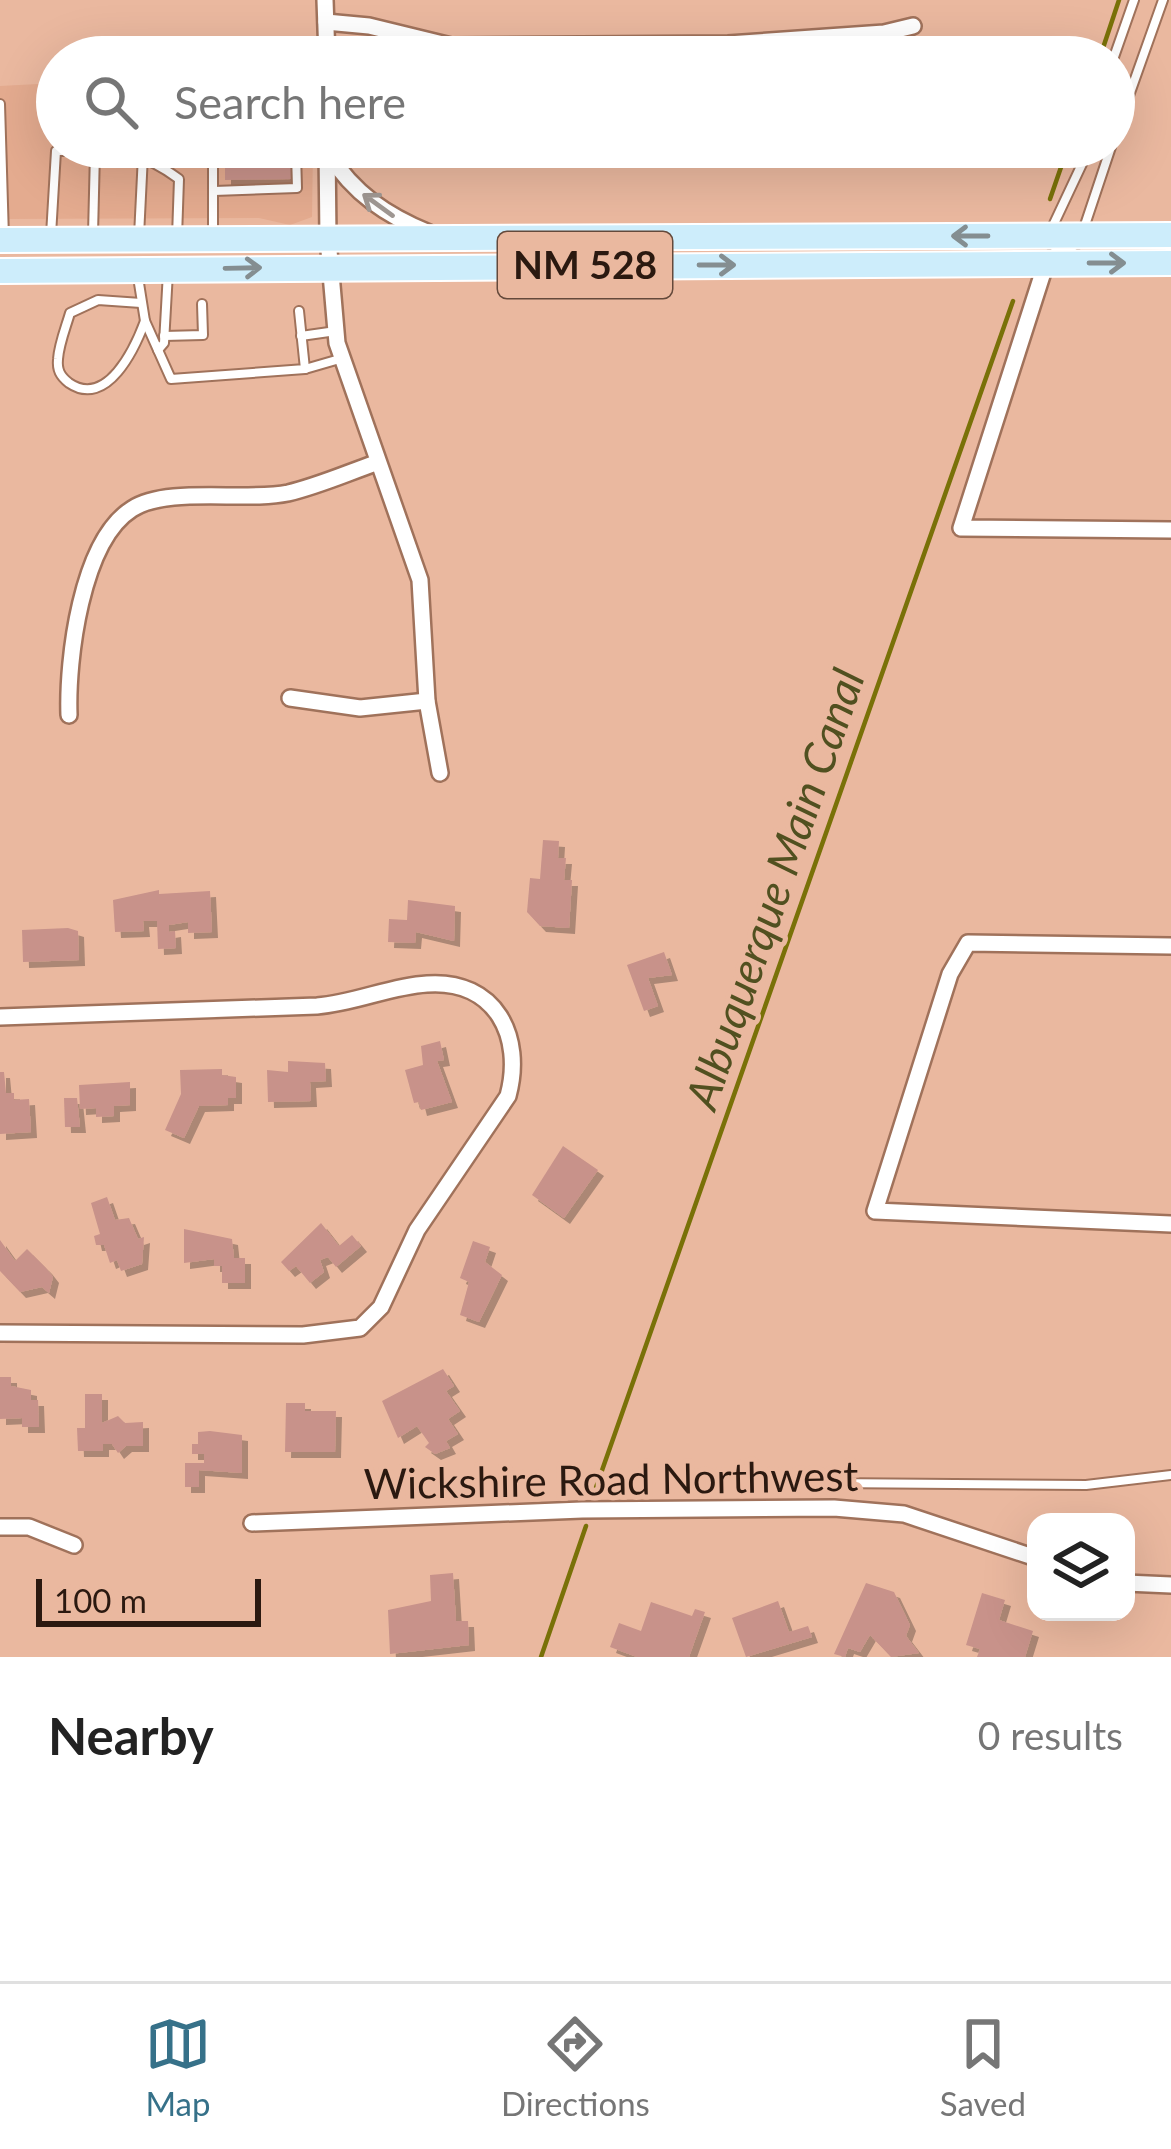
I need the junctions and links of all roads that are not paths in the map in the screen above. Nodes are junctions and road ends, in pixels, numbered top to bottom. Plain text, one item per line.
1 (325, 0) edge
2 (1134, 0) edge
3 (1163, 0) edge
4 (326, 22) junction
5 (913, 26) dead end
6 (326, 36) edge
7 (410, 36) edge
8 (841, 36) edge
9 (1121, 36) edge
10 (1135, 79) edge
11 (0, 104) edge
12 (55, 168) edge
13 (95, 168) edge
14 (142, 168) edge
15 (164, 168) edge
16 (213, 168) edge
17 (296, 168) edge
18 (327, 168) edge
19 (338, 168) edge
20 (1080, 168) edge
21 (1104, 168) edge
22 (214, 191) junction
23 (1171, 235) edge
24 (880, 236) junction
25 (1049, 236) junction
26 (1082, 236) junction
27 (443, 238) junction
28 (51, 239) junction
29 (93, 239) junction
30 (139, 239) junction
31 (177, 239) junction
32 (213, 239) junction
33 (328, 239) junction
34 (2, 240) edge
35 (1046, 263) junction
36 (1171, 263) edge
37 (882, 264) junction
38 (329, 267) junction
39 (138, 269) junction
40 (168, 269) junction
41 (0, 271) edge
42 (141, 303) junction
43 (202, 304) dead end
44 (299, 310) dead end
45 (145, 321) junction
46 (336, 331) junction
47 (164, 336) junction
48 (302, 336) junction
49 (158, 350) junction
50 (343, 358) junction
51 (304, 369) junction
52 (376, 463) junction
53 (1171, 530) edge
54 (290, 698) dead end
55 (427, 701) junction
56 (69, 715) dead end
57 (440, 773) dead end
58 (1171, 946) edge
59 (0, 1017) edge
60 (1171, 1224) edge
61 (0, 1334) edge
62 (1171, 1475) edge
63 (827, 1484) dead end
64 (252, 1523) dead end
65 (0, 1527) edge
66 (74, 1545) dead end
67 (1027, 1555) edge
68 (1135, 1583) edge
69 (1171, 1585) edge

1 - 4 street
2 - 9 lane
3 - 10 lane
4 - 6 street
4 - 7 street
5 - 8 street
11 - 34 lane
12 - 28 lane
13 - 29 lane
14 - 30 lane
15 - 31 lane
16 - 22 lane
17 - 22 lane
18 - 33 street
27 -> 19 street
20 - 25 lane
21 - 26 lane
22 - 32 lane
23 - 26 main road, NM 528
25 -> 24 main road, NM 528
24 - 27 main road, NM 528
24 - 37 lane
25 - 26 main road, NM 528
26 - 35 street
27 - 33 main road, NM 528
28 - 29 main road, NM 528
28 - 34 main road, NM 528
29 - 30 main road, NM 528
30 - 31 main road, NM 528
31 - 32 main road, NM 528
32 - 33 main road, NM 528
33 - 38 street
35 -> 36 main road, NM 528
35 - 37 main road, NM 528
35 - 53 street
38 -> 37 main road, NM 528
40 -> 38 main road, NM 528
38 - 46 street
39 - 40 main road, NM 528
39 - 41 main road, NM 528
39 - 42 lane
40 - 47 lane
42 - 45 lane
42 - 45 lane
43 - 47 lane
44 - 48 lane
45 - 49 lane
46 - 48 lane
46 - 50 street
47 - 49 lane
48 - 51 lane
49 - 51 lane
50 - 51 lane
50 - 52 street
52 - 55 street
52 - 56 street
54 - 55 street
55 - 57 street
58 - 60 street
59 - 61 street
62 - 63 lane
64 - 67 street, Wickshire Road Northwest
65 - 66 street
68 - 69 street

